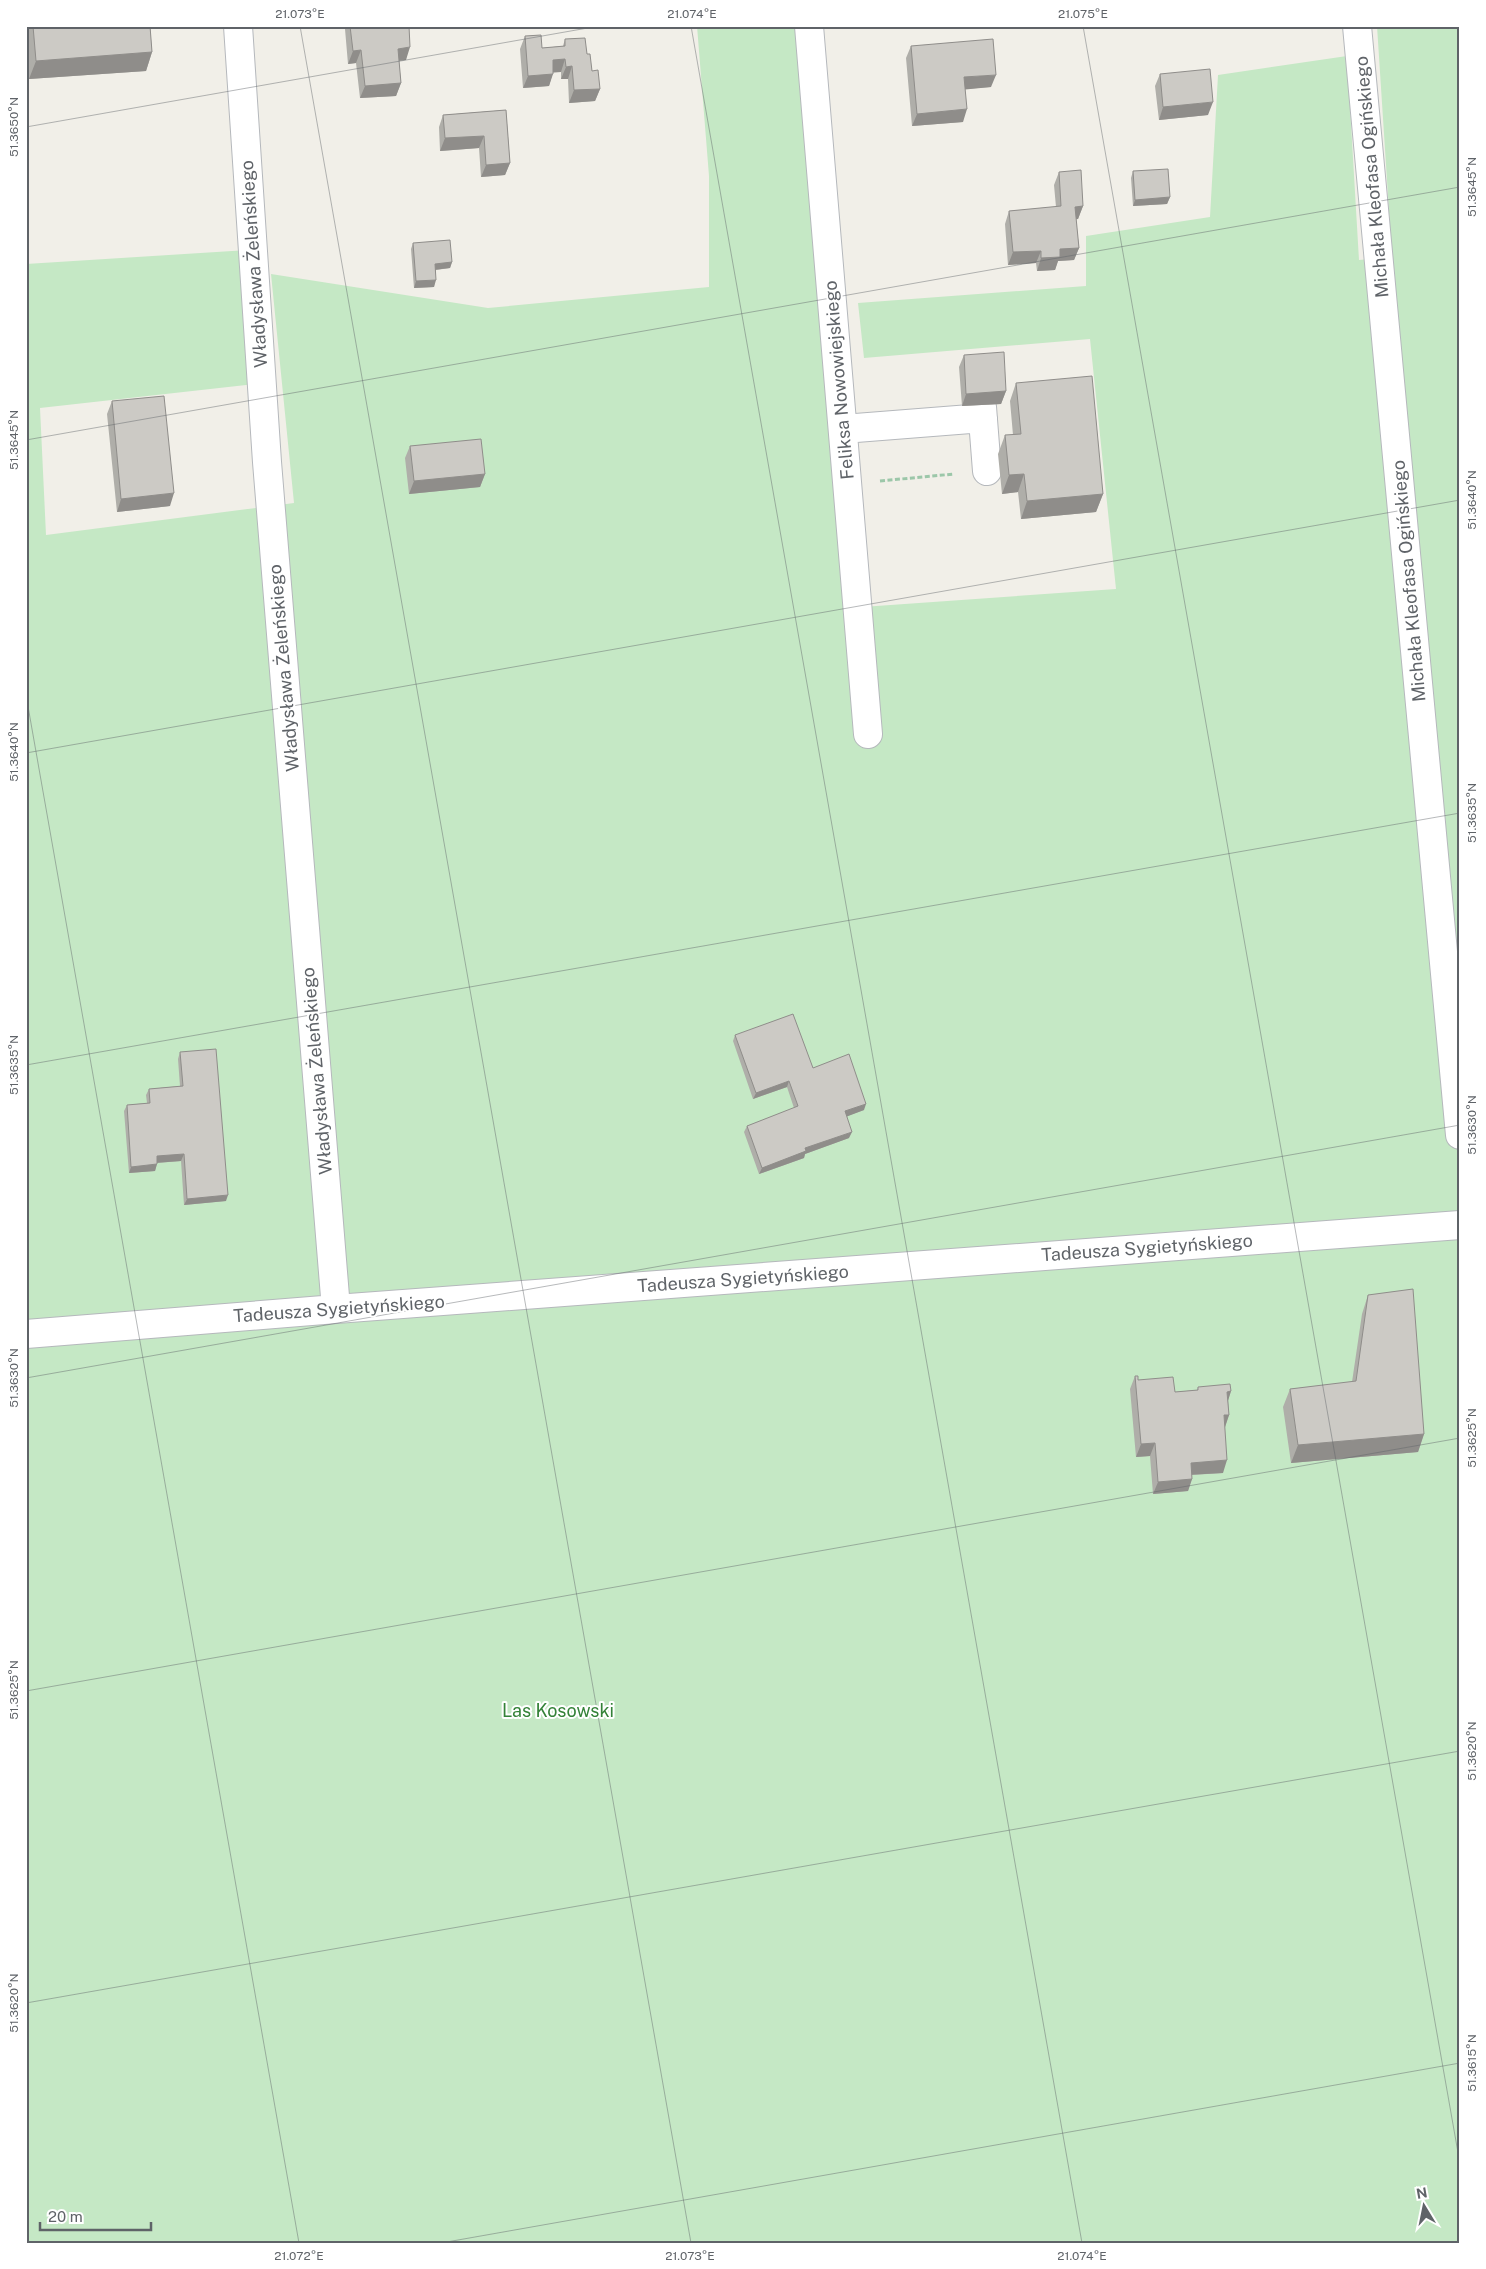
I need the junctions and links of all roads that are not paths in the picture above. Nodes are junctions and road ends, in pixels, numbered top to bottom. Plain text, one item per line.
1 (238, 26) edge
2 (809, 26) edge
3 (1357, 26) edge
4 (843, 429) junction
5 (987, 471) road end
6 (868, 734) dead end
7 (1460, 1135) edge
8 (1460, 1225) edge
9 (336, 1309) junction
10 (26, 1334) edge

1 - 9 street, Władysława Żeleńskiego
2 - 4 street, Feliksa Nowowiejskiego
3 - 7 street, Michała Kleofasa Ogińskiego
4 - 5 street
4 - 6 street, Feliksa Nowowiejskiego
8 - 9 street, Tadeusza Sygietyńskiego
9 - 10 street, Tadeusza Sygietyńskiego

